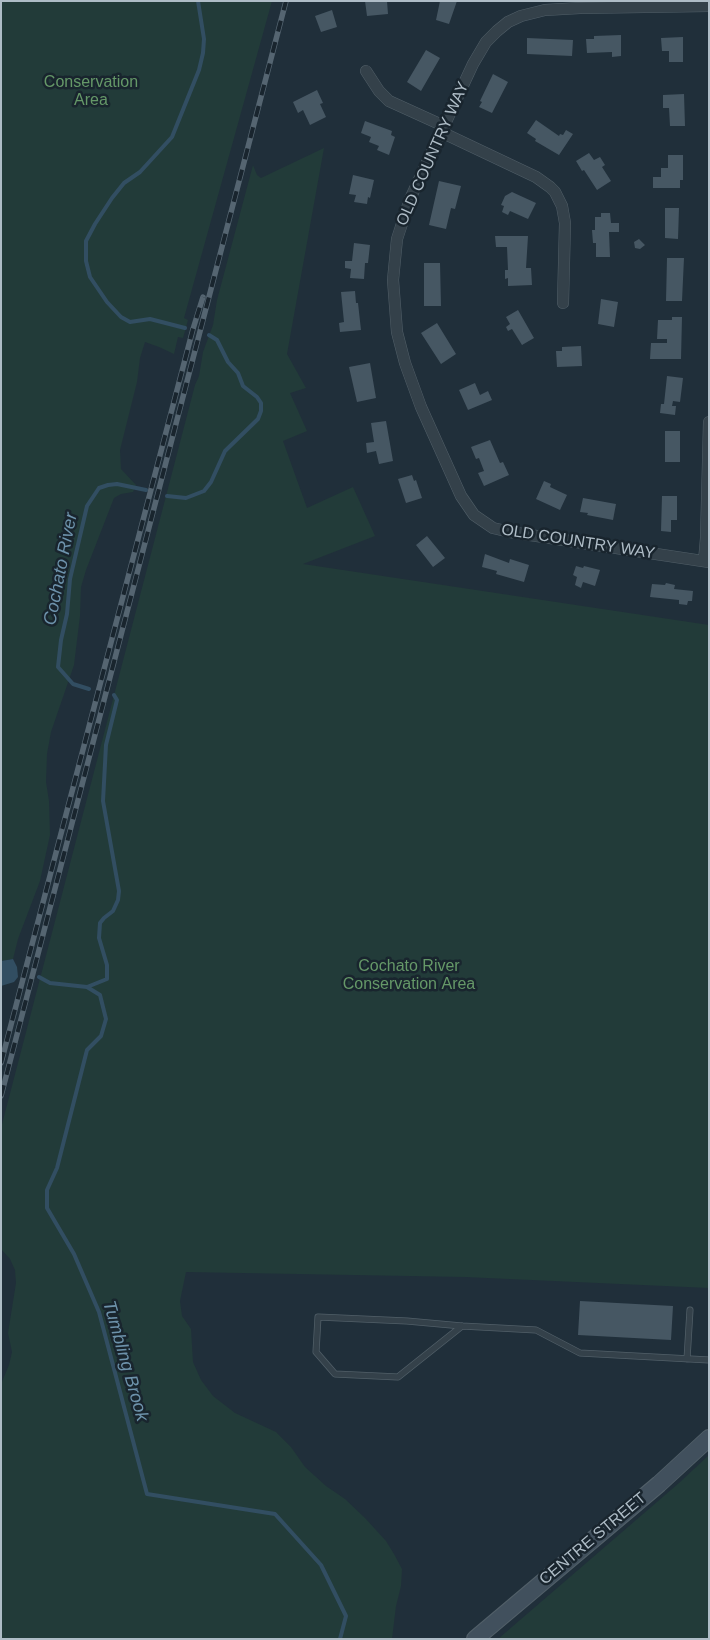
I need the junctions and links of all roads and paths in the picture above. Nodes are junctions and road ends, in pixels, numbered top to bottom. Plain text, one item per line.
1 (709, 6) edge
2 (366, 71) dead end
3 (442, 129) junction
4 (563, 303) dead end
5 (709, 422) edge
6 (706, 562) edge
7 (690, 1310) dead end
8 (462, 1326) junction
9 (687, 1359) junction
10 (709, 1360) edge
11 (709, 1438) edge
12 (475, 1639) edge

1 - 3 street, OLD COUNTRY WAY
2 - 3 street
3 - 4 street
3 - 6 street, OLD COUNTRY WAY
5 - 6 street
7 - 9 lane
8 - 8 lane
8 - 9 lane
9 - 10 lane
11 - 12 main road, CENTRE STREET

